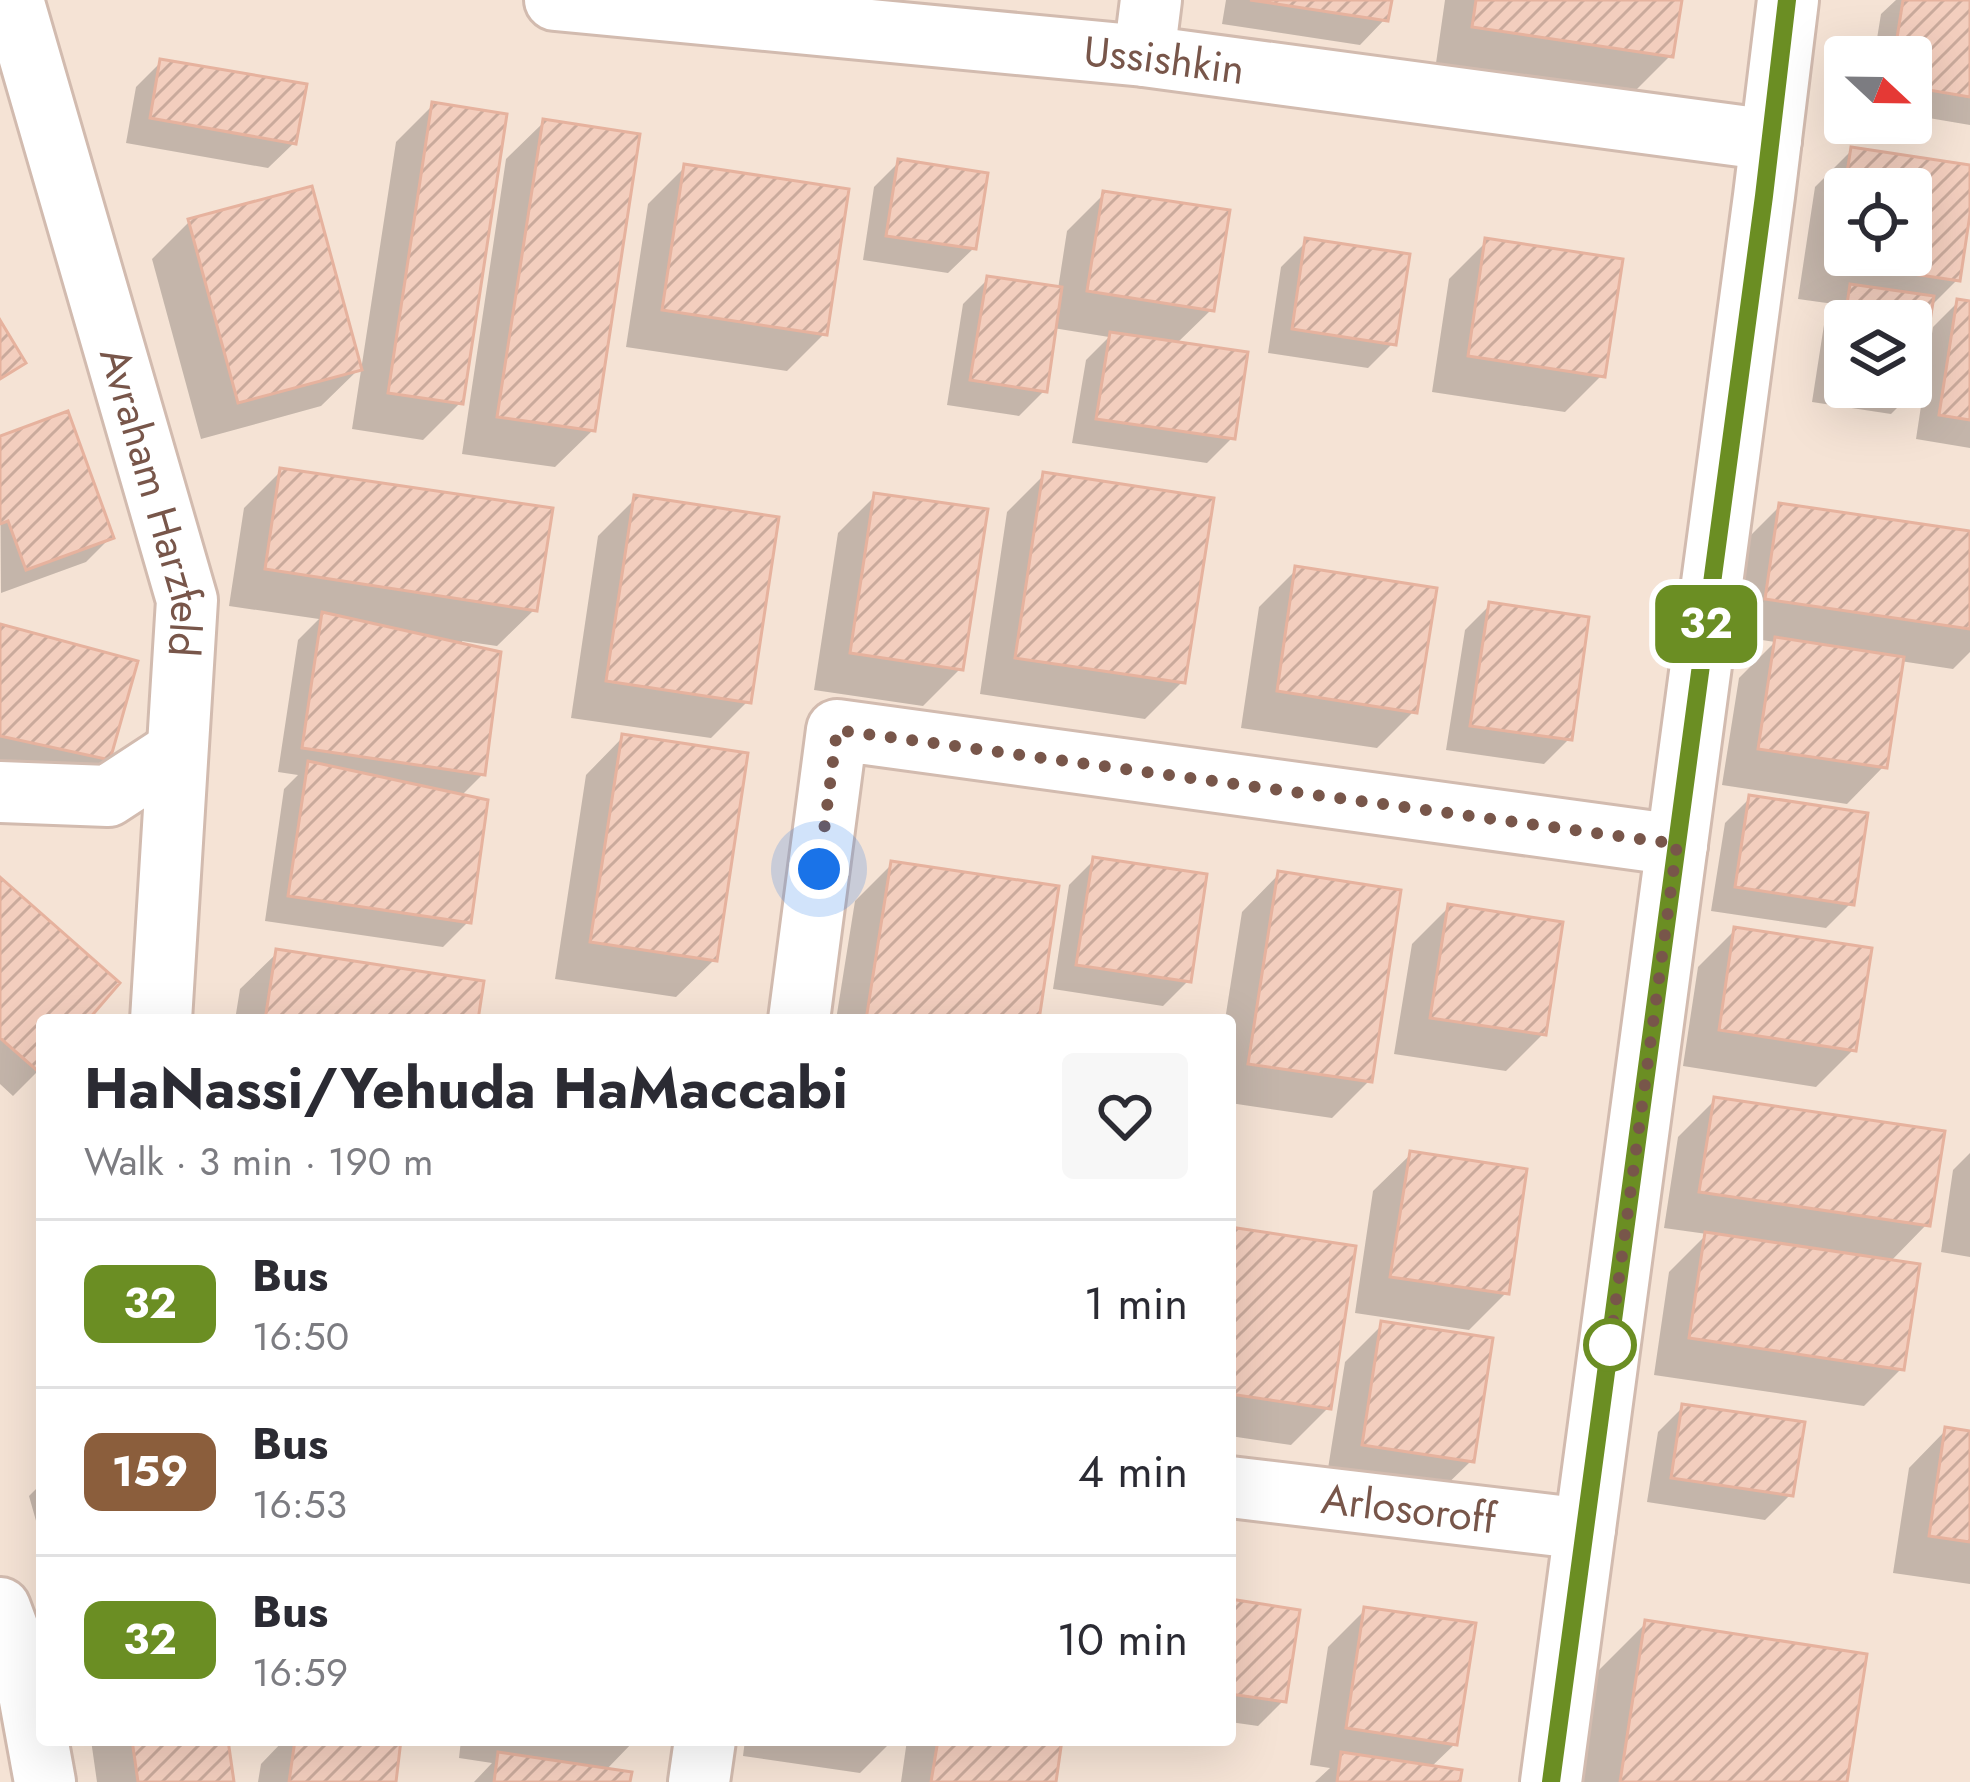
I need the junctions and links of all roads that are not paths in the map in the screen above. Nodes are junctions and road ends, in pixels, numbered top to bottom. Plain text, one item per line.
1 (14, 0) edge
2 (554, 0) edge
3 (1787, 0) edge
4 (1147, 28) edge
5 (1771, 140) junction
6 (177, 751) junction
7 (0, 792) edge
8 (1677, 844) junction
9 (161, 1014) edge
10 (800, 1014) edge
11 (1236, 1488) edge
12 (1586, 1528) junction
13 (0, 1608) edge
14 (36, 1733) edge
15 (38, 1746) edge
16 (704, 1746) edge
17 (45, 1782) edge
18 (699, 1782) edge
19 (1551, 1782) edge

1 - 6 street, Avraham Harzfeld
2 - 4 street, Ussishkin
3 - 5 street
4 - 5 street, Ussishkin
5 - 8 street
6 - 7 street
6 - 9 street, Avraham Harzfeld
8 - 10 street
8 - 12 street
11 - 12 street, Arlosoroff
12 - 19 street
13 - 14 street
15 - 17 street
16 - 18 street

